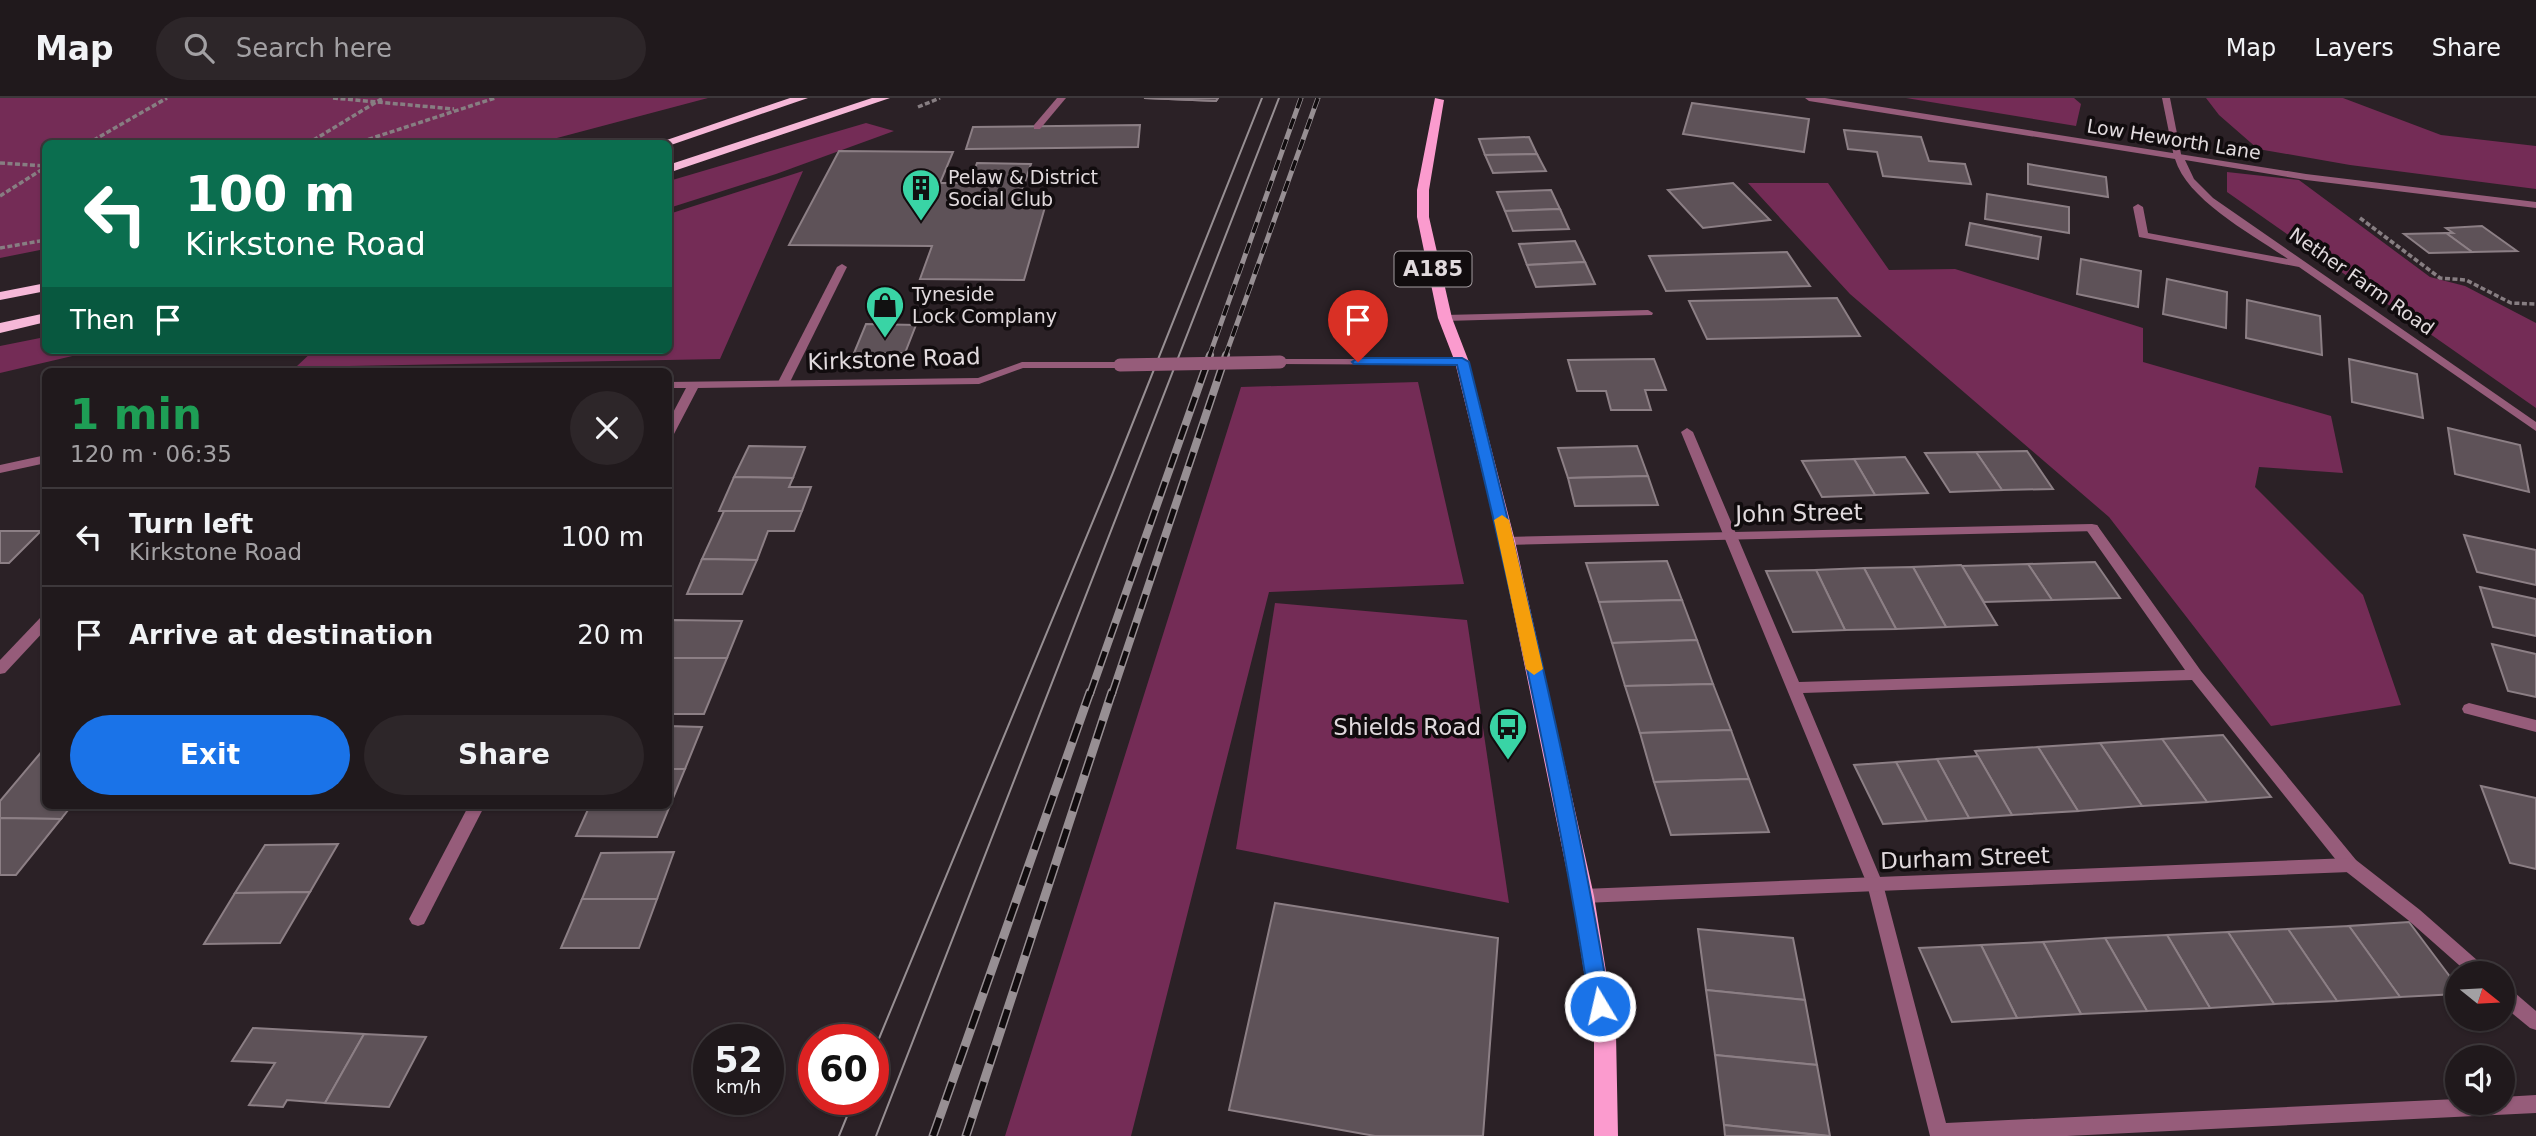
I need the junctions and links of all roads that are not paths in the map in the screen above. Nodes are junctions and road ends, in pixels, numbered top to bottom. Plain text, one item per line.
1 (802, 98) edge
2 (884, 98) edge
3 (1062, 98) edge
4 (1809, 98) edge
5 (2166, 98) edge
6 (1439, 99) edge
7 (1037, 127) dead end
8 (672, 140) edge
9 (2179, 157) junction
10 (672, 168) edge
11 (2536, 205) edge
12 (2138, 207) dead end
13 (2307, 265) junction
14 (842, 267) dead end
15 (42, 287) edge
16 (0, 296) edge
17 (1648, 313) dead end
18 (42, 318) edge
19 (1446, 318) junction
20 (0, 328) edge
21 (1462, 362) junction
22 (783, 384) junction
23 (672, 385) edge
24 (694, 385) junction
25 (672, 426) edge
26 (2536, 427) edge
27 (1687, 432) dead end
28 (42, 460) edge
29 (0, 468) edge
30 (1731, 536) junction
31 (1507, 541) junction
32 (42, 624) edge
33 (0, 669) edge
34 (2196, 675) junction
35 (1793, 688) junction
36 (2469, 709) dead end
37 (2536, 726) edge
38 (475, 809) edge
39 (2350, 864) junction
40 (1875, 884) junction
41 (1583, 896) junction
42 (418, 919) dead end
43 (2466, 961) edge
44 (2515, 1004) edge
45 (2536, 1022) edge
46 (2536, 1104) edge
47 (1940, 1135) edge
48 (1606, 1136) edge

1 - 8 highway
2 - 10 highway
3 - 7 street
4 - 9 street, Low Heworth Lane
5 - 9 street, Nether Farm Road
6 - 19 main road, A185
9 - 11 street, Low Heworth Lane
9 - 13 street, Nether Farm Road
12 - 13 street
13 - 26 street, Nether Farm Road
14 - 22 street
15 - 16 highway
17 - 19 street
18 - 20 highway
19 - 21 main road, A185
21 - 22 street, Kirkstone Road, bridge
21 - 31 main road, A185
22 - 24 street, Kirkstone Road
23 - 24 street, Kirkstone Road
24 - 25 street
27 - 30 street
28 - 29 street
30 - 31 street, John Street
30 - 34 street, John Street
30 - 35 street
31 - 41 main road, A185
32 - 33 street
34 - 35 street
34 - 39 street
35 - 40 street
36 - 37 street
38 - 42 street
39 - 40 street, Durham Street
39 - 43 street
40 - 41 street, Durham Street
40 - 47 street
41 - 48 main road, A185
44 - 45 street
46 - 47 street

